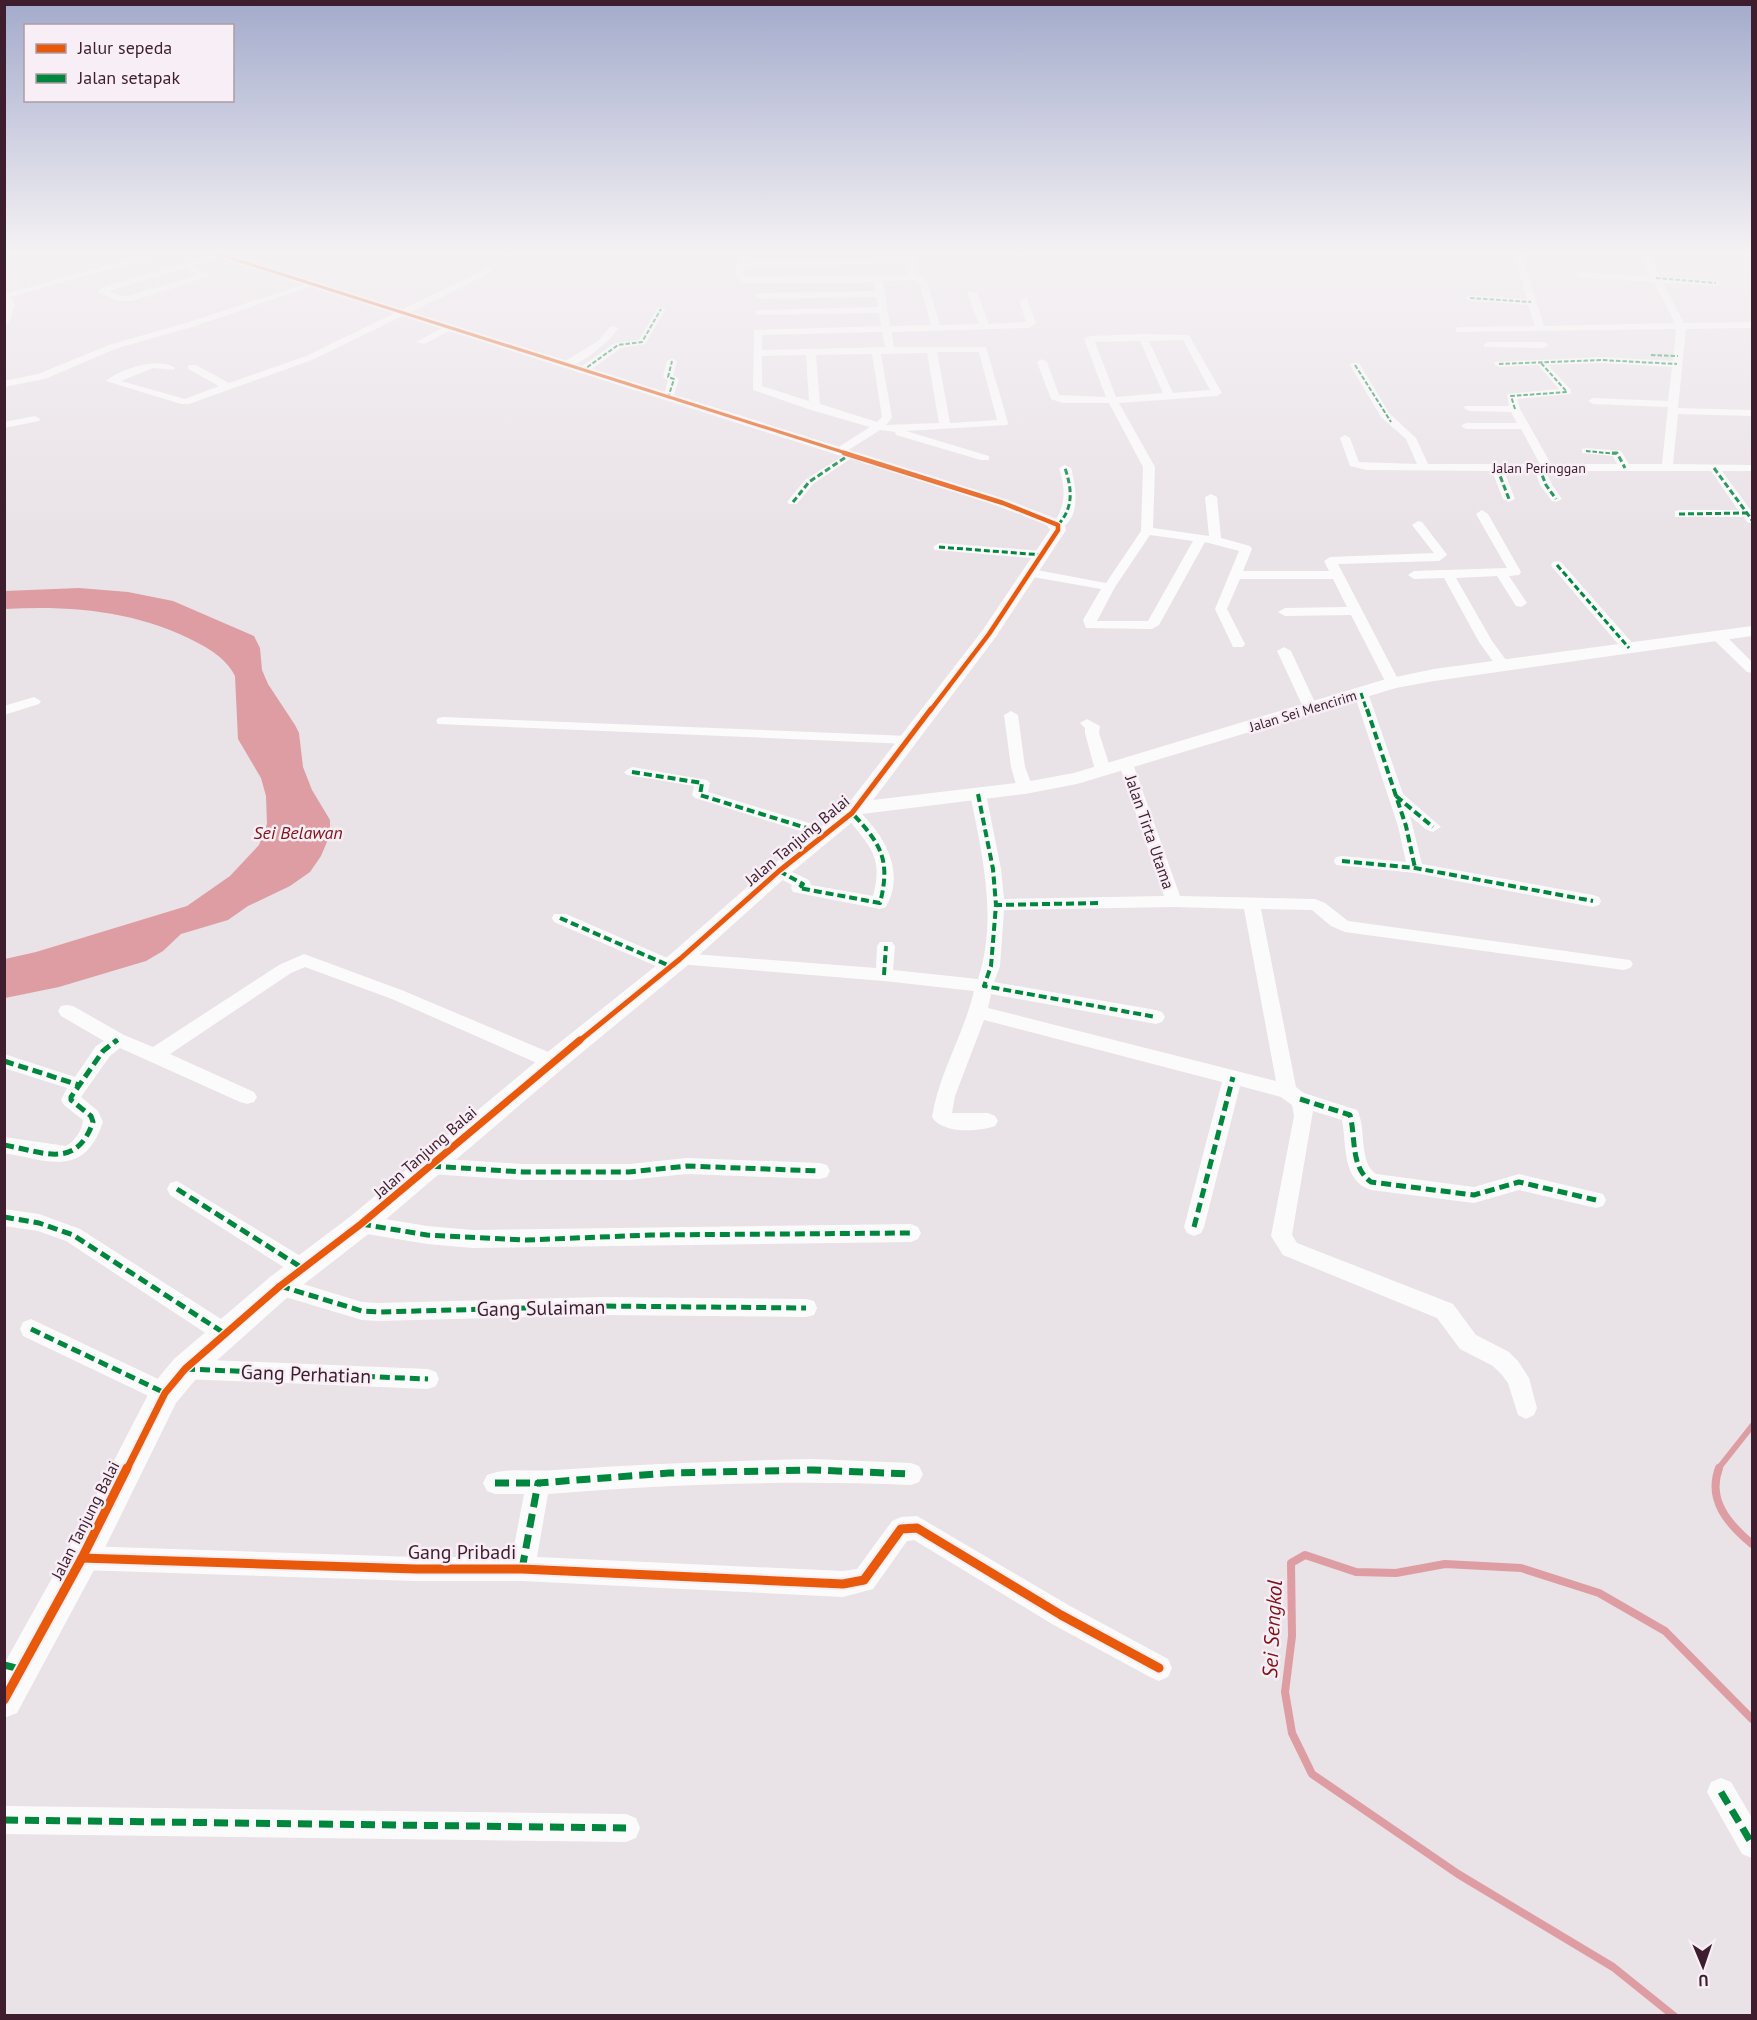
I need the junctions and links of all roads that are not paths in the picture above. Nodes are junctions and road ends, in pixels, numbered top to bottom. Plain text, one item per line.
1 (107, 349) edge
2 (327, 349) edge
3 (517, 349) edge
4 (594, 349) edge
5 (610, 349) edge
6 (757, 349) edge
7 (1093, 349) edge
8 (1149, 349) edge
9 (1193, 349) edge
10 (1548, 349) edge
11 (1678, 349) edge
12 (890, 350) joint
13 (931, 350) junction
14 (876, 351) junction
15 (811, 352) junction
16 (757, 353) junction
17 (1630, 354) dead end
18 (1677, 360) junction
19 (672, 362) dead end
20 (1042, 362) dead end
21 (1560, 362) junction
22 (1541, 363) junction
23 (1499, 364) dead end
24 (1355, 365) dead end
25 (192, 367) dead end
26 (170, 368) dead end
27 (574, 368) junction
28 (1619, 372) dead end
29 (49, 374) junction
30 (1641, 374) dead end
31 (67, 375) dead end
32 (1663, 375) dead end
33 (1678, 377) junction
34 (4, 384) edge
35 (228, 387) junction
36 (1170, 397) junction
37 (668, 398) junction
38 (1112, 400) junction
39 (1593, 401) dead end
40 (1672, 407) junction
41 (815, 408) junction
42 (1469, 408) dead end
43 (1515, 409) junction
44 (1752, 413) edge
45 (35, 419) dead end
46 (4, 425) edge
47 (945, 426) junction
48 (1466, 426) dead end
49 (1525, 426) junction
50 (883, 428) junction
51 (1345, 438) dead end
52 (1586, 451) dead end
53 (844, 453) junction
54 (985, 458) dead end
55 (1543, 467) junction
56 (1065, 468) dead end
57 (1424, 468) junction
58 (1497, 468) junction
59 (1625, 468) junction
60 (1667, 468) junction
61 (1714, 468) junction
62 (1752, 468) edge
63 (1211, 497) dead end
64 (1509, 499) dead end
65 (1556, 499) dead end
66 (793, 502) dead end
67 (1482, 514) dead end
68 (1679, 514) dead end
69 (1750, 517) edge
70 (1058, 525) junction
71 (1418, 525) dead end
72 (1148, 531) junction
73 (1201, 538) junction
74 (1215, 540) junction
75 (939, 546) dead end
76 (1037, 564) junction
77 (1557, 565) dead end
78 (1500, 572) junction
79 (1448, 574) junction
80 (1234, 575) junction
81 (1337, 575) junction
82 (1414, 575) dead end
83 (1109, 588) junction
84 (1521, 603) dead end
85 (1355, 611) junction
86 (1285, 612) dead end
87 (1752, 631) edge
88 (1718, 636) junction
89 (1238, 644) dead end
90 (1629, 648) junction
91 (1284, 651) dead end
92 (1502, 664) junction
93 (1752, 669) edge
94 (1393, 683) junction
95 (1361, 693) junction
96 (34, 701) dead end
97 (1311, 709) junction
98 (4, 711) edge
99 (1011, 715) dead end
100 (443, 721) dead end
101 (1087, 723) dead end
102 (908, 740) junction
103 (1126, 764) junction
104 (1103, 770) junction
105 (632, 772) dead end
106 (1025, 788) junction
107 (978, 794) junction
108 (1396, 796) junction
109 (855, 811) junction
110 (1434, 827) dead end
111 (826, 834) junction
112 (1342, 861) dead end
113 (1415, 868) junction
114 (778, 872) junction
115 (1174, 901) junction
116 (1593, 901) dead end
117 (1251, 903) junction
118 (996, 904) junction
119 (560, 918) dead end
120 (886, 946) dead end
121 (675, 963) junction
122 (1624, 964) dead end
123 (884, 975) junction
124 (984, 986) junction
125 (67, 1011) dead end
126 (978, 1012) junction
127 (1156, 1017) dead end
128 (118, 1040) junction
129 (155, 1055) junction
130 (4, 1061) edge
131 (553, 1062) junction
132 (1233, 1077) junction
133 (79, 1085) junction
134 (1294, 1095) junction
135 (247, 1097) dead end
136 (988, 1120) dead end
137 (4, 1145) edge
138 (429, 1166) junction
139 (820, 1171) dead end
140 (177, 1189) dead end
141 (1596, 1200) dead end
142 (4, 1217) edge
143 (362, 1224) junction
144 (1194, 1227) dead end
145 (911, 1233) dead end
146 (303, 1269) junction
147 (280, 1286) junction
148 (806, 1308) dead end
149 (31, 1329) dead end
150 (224, 1333) junction
151 (185, 1369) junction
152 (428, 1379) dead end
153 (165, 1393) junction
154 (1526, 1408) dead end
155 (911, 1474) dead end
156 (495, 1483) dead end
157 (538, 1483) junction
158 (82, 1558) junction
159 (522, 1569) junction
160 (12, 1667) edge
161 (1160, 1668) dead end
162 (4, 1700) edge
163 (1720, 1792) dead end
164 (4, 1820) edge
165 (626, 1828) dead end
166 (1752, 1844) edge

1 - 29 street
2 - 35 street
3 - 27 street
4 - 27 street
5 - 27 street
6 - 16 street
7 - 38 street
8 - 36 street
9 - 36 street
10 - 21 street
11 - 18 street
12 - 13 street
12 - 14 street
13 - 47 street
13 - 47 street
14 - 15 street
14 - 50 street
15 - 16 street
15 - 41 street
16 - 41 street
17 - 18 street
18 - 21 street
18 - 33 street
19 - 37 street
20 - 38 street
21 - 22 street
22 - 23 street
22 - 43 street
24 - 57 street
25 - 35 street
26 - 35 street
27 - 37 street
28 - 30 street
29 - 31 street
29 - 34 street
32 - 33 street
33 - 40 street
36 - 38 street
37 - 53 street
38 - 72 street
39 - 40 street
40 - 44 street
40 - 60 street
41 - 50 street
42 - 43 street
43 - 49 street
45 - 46 street
47 - 50 street
48 - 49 street
49 - 55 street
50 - 53 street
50 - 54 street
51 - 57 street, Jalan Peringgan
52 - 59 street
53 - 66 street
53 - 70 street
55 - 58 street, Jalan Peringgan
55 - 59 street, Jalan Peringgan
55 - 65 street
56 - 70 street
57 - 58 street, Jalan Peringgan
58 - 64 street
59 - 60 street, Jalan Peringgan
60 - 61 street, Jalan Peringgan
61 - 62 street, Jalan Peringgan
61 - 69 street
63 - 74 street
67 - 78 street
68 - 69 street
70 - 76 street, Jalan Tanjung Balai
71 - 81 street
72 - 73 street
72 - 83 street
73 - 74 street
73 - 83 street
74 - 80 street
75 - 76 street
76 - 83 street
76 - 102 street, Jalan Tanjung Balai
77 - 90 street
78 - 79 street
78 - 84 street
79 - 82 street
79 - 92 street
80 - 81 street
80 - 89 street
81 - 85 street
85 - 86 street
85 - 94 street
87 - 88 street, Jalan Sei Mencirim
88 - 90 street, Jalan Sei Mencirim
88 - 93 street
90 - 92 street, Jalan Sei Mencirim
91 - 97 street
92 - 94 street, Jalan Sei Mencirim
94 - 95 street, Jalan Sei Mencirim
95 - 97 street, Jalan Sei Mencirim
95 - 108 street
96 - 98 street
97 - 103 street, Jalan Sei Mencirim
99 - 106 street
100 - 102 street
101 - 104 street
102 - 109 street, Jalan Tanjung Balai
103 - 104 street, Jalan Sei Mencirim
103 - 115 street, Jalan Tirta Utama
104 - 106 street, Jalan Sei Mencirim
105 - 111 street
106 - 107 street, Jalan Sei Mencirim
107 - 109 street, Jalan Sei Mencirim
107 - 118 street
108 - 110 street
108 - 113 street
109 - 111 street, Jalan Tanjung Balai
109 - 114 street
111 - 114 street, Jalan Tanjung Balai
112 - 113 street
113 - 116 street
114 - 121 street, Jalan Tanjung Balai
115 - 117 street
115 - 118 street
117 - 122 street
117 - 134 street
118 - 124 street
119 - 121 street
120 - 123 street
121 - 123 street
121 - 131 street, Jalan Tanjung Balai
123 - 124 street
124 - 126 street
124 - 127 street
125 - 128 street
126 - 132 street
126 - 136 street
128 - 129 street
128 - 133 street
129 - 131 street
129 - 135 street
130 - 133 street
131 - 138 street, Jalan Tanjung Balai
132 - 134 street
132 - 144 street
133 - 137 street
134 - 141 street
134 - 154 street
138 - 139 street
138 - 143 street, Jalan Tanjung Balai
140 - 146 street
142 - 150 street
143 - 145 street
143 - 146 street, Jalan Tanjung Balai
146 - 147 street, Jalan Tanjung Balai
147 - 148 street, Gang Sulaiman
147 - 150 street, Jalan Tanjung Balai
149 - 153 street
150 - 151 street, Jalan Tanjung Balai
151 - 152 street, Gang Perhatian
151 - 153 street, Jalan Tanjung Balai
153 - 158 street, Jalan Tanjung Balai
155 - 157 street
156 - 157 street
157 - 159 street
158 - 159 street, Gang Pribadi
158 - 160 street, Jalan Tanjung Balai
159 - 161 street, Gang Pribadi
160 - 162 street, Jalan Tanjung Balai
163 - 166 street
164 - 165 street

